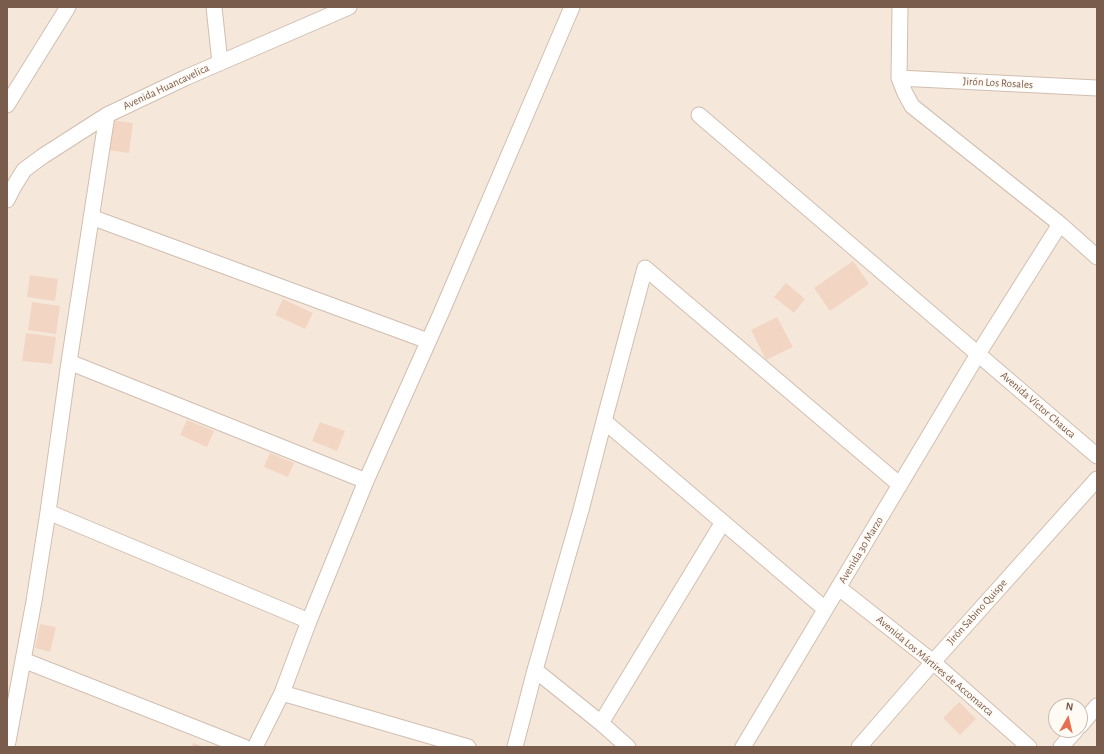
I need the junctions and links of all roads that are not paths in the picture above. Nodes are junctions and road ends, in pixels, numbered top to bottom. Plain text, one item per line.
1 (68, 7) edge
2 (214, 7) edge
3 (348, 7) edge
4 (572, 7) edge
5 (900, 7) edge
6 (220, 63) junction
7 (900, 78) junction
8 (1097, 88) edge
9 (7, 105) edge
10 (107, 115) junction
11 (699, 115) dead end
12 (7, 200) edge
13 (91, 217) junction
14 (1060, 224) junction
15 (1097, 257) edge
16 (428, 341) junction
17 (978, 354) junction
18 (69, 362) junction
19 (604, 421) junction
20 (1097, 456) edge
21 (1097, 479) edge
22 (366, 481) junction
23 (900, 484) junction
24 (48, 512) junction
25 (723, 522) junction
26 (839, 588) junction
27 (825, 609) junction
28 (309, 620) junction
29 (23, 660) junction
30 (932, 662) junction
31 (535, 670) junction
32 (282, 693) junction
33 (1097, 706) edge
34 (1088, 717) edge
35 (601, 723) junction
36 (1069, 738) edge
37 (7, 747) edge
38 (244, 747) edge
39 (255, 747) edge
40 (468, 747) edge
41 (515, 747) edge
42 (628, 747) edge
43 (743, 747) edge
44 (859, 747) edge
45 (1029, 747) edge
46 (1061, 747) edge

1 - 9 street
2 - 6 street
3 - 6 street, Avenida Huancavelica
4 - 16 street
5 - 7 street
6 - 10 street, Avenida Huancavelica
7 - 8 street, Jirón Los Rosales
7 - 14 street
10 - 12 street, Avenida Huancavelica
10 - 13 street
11 - 17 street, Avenida Víctor Chauca
13 - 16 street
13 - 18 street
14 - 15 street
14 - 17 street, Avenida 30 Marzo
16 - 22 street
17 - 20 street, Avenida Víctor Chauca
17 - 23 street, Avenida 30 Marzo
18 - 22 street
18 - 24 street
19 - 23 street
19 - 25 street
19 - 31 street
21 - 30 street, Jirón Sabino Quispe
22 - 28 street
23 - 26 street, Avenida 30 Marzo
24 - 28 street
24 - 29 street
25 - 27 street
25 - 35 street
26 - 27 street, Avenida 30 Marzo
26 - 30 street, Avenida Los Mártires de Accomarca
27 - 43 street, Avenida 30 Marzo
28 - 32 street
29 - 37 street
29 - 38 street
30 - 44 street, Jirón Sabino Quispe
30 - 45 street, Avenida Los Mártires de Accomarca
31 - 35 street
31 - 41 street
32 - 39 street
32 - 40 street
33 - 34 street
35 - 42 street
36 - 46 street

